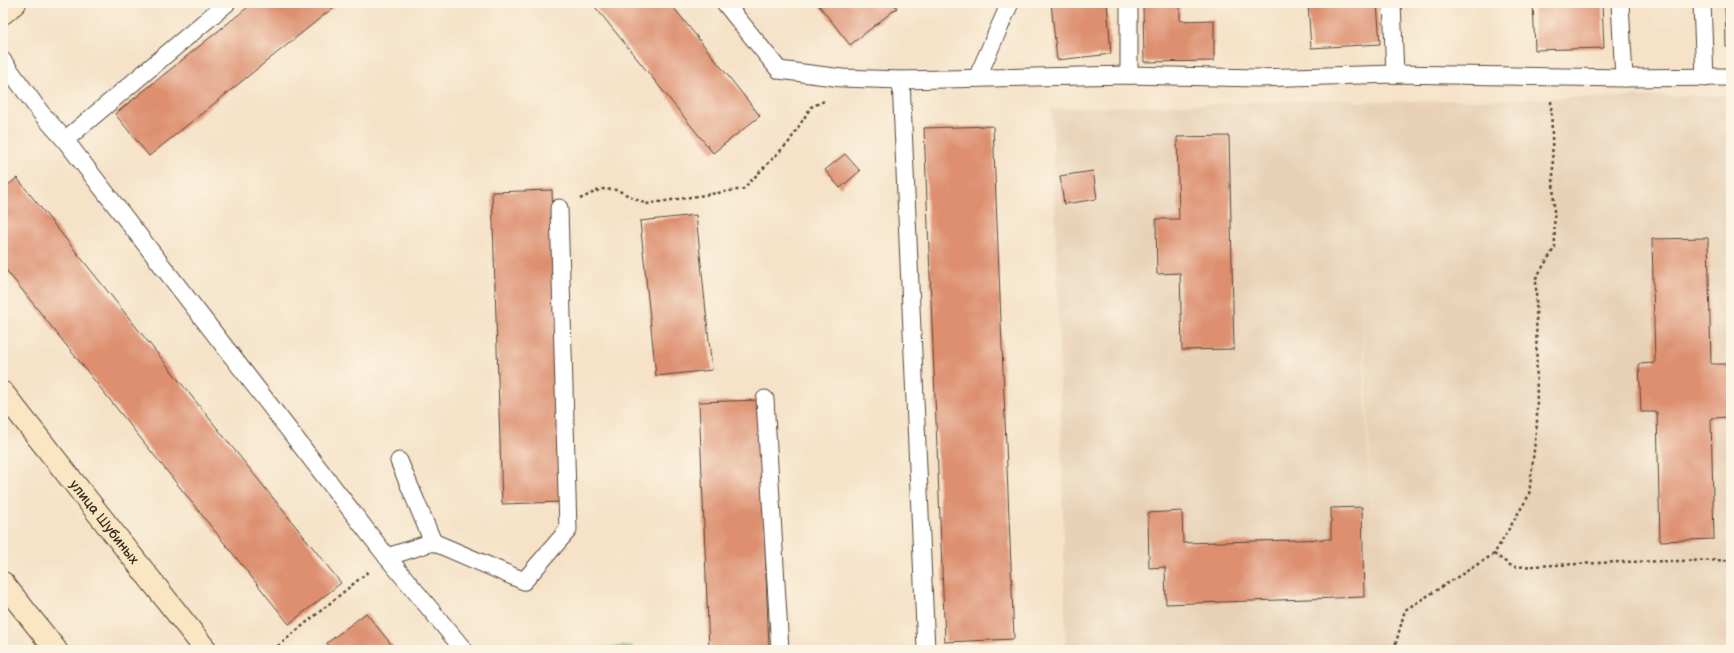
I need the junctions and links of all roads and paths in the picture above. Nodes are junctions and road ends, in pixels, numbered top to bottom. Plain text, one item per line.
1 (15, 3) edge
2 (227, 3) edge
3 (725, 3) edge
4 (1010, 3) edge
5 (1129, 3) edge
6 (1392, 3) edge
7 (1620, 3) edge
8 (1702, 3) edge
9 (3, 13) edge
10 (3, 61) edge
11 (1395, 74) junction
12 (1129, 75) junction
13 (1552, 77) junction
14 (1731, 77) edge
15 (977, 78) junction
16 (1624, 78) junction
17 (1705, 78) junction
18 (901, 80) junction
19 (829, 98) dead end
20 (65, 140) junction
21 (559, 208) joint
22 (3, 393) edge
23 (765, 399) dead end
24 (399, 460) dead end
25 (433, 542) junction
26 (1494, 554) junction
27 (387, 557) junction
28 (1731, 560) edge
29 (3, 583) edge
30 (56, 650) edge
31 (206, 650) edge
32 (273, 650) edge
33 (464, 650) edge
34 (780, 650) edge
35 (926, 650) edge
36 (1394, 650) edge

1 - 9 main road
2 - 20 lane
3 - 18 lane
4 - 15 lane
5 - 12 lane
6 - 11 lane
7 - 16 lane
8 - 17 lane
10 - 20 lane
11 - 12 lane
11 - 13 lane
12 - 15 lane
13 - 16 lane
13 - 26 path
14 - 17 lane
15 - 18 lane
16 - 17 lane
18 - 35 lane
19 - 21 path
20 - 27 lane
21 - 25 lane
22 - 31 main road, улица Шубиных
23 - 34 lane
24 - 25 lane
25 - 27 lane
26 - 28 path
26 - 36 path
27 - 32 path
27 - 33 lane
29 - 30 main road

